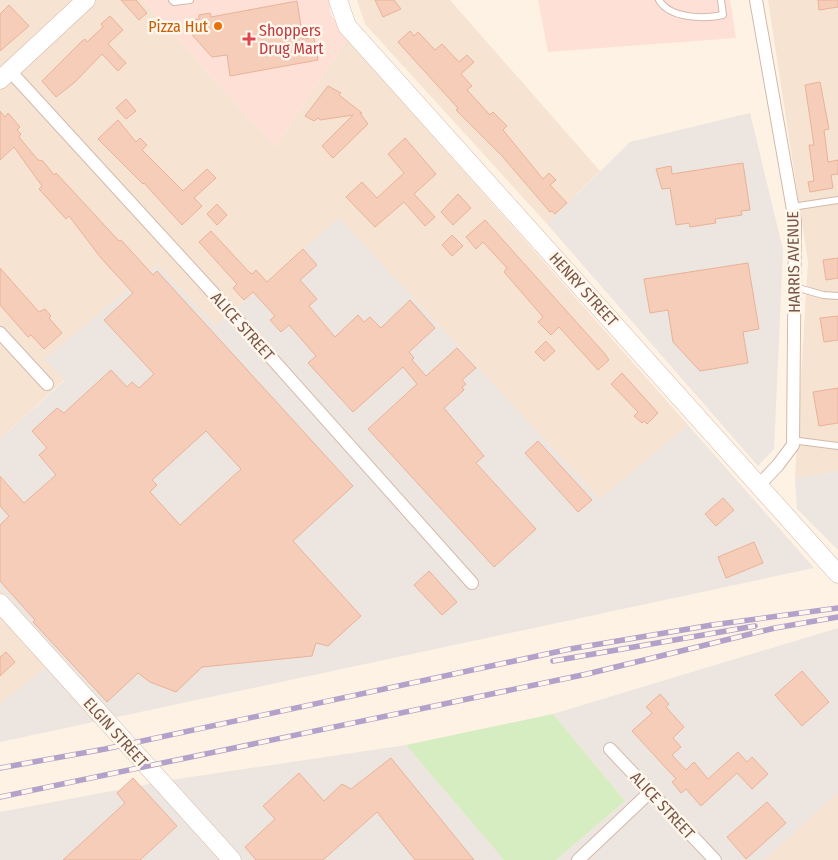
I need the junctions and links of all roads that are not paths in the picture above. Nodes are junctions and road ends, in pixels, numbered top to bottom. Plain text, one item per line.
1 (86, 0) edge
2 (172, 0) edge
3 (190, 0) edge
4 (338, 0) edge
5 (659, 0) edge
6 (721, 0) edge
7 (756, 0) edge
8 (5, 75) edge
9 (838, 200) edge
10 (792, 207) junction
11 (795, 287) junction
12 (838, 296) edge
13 (0, 334) edge
14 (47, 384) dead end
15 (793, 445) junction
16 (838, 446) edge
17 (758, 485) junction
18 (838, 574) edge
19 (472, 583) dead end
20 (0, 603) edge
21 (610, 749) dead end
22 (650, 792) junction
23 (232, 860) edge
24 (578, 860) edge
25 (715, 860) edge

1 - 8 main road
2 - 3 lane
4 - 17 main road, HENRY STREET
5 - 6 lane
7 - 10 street, HARRIS AVENUE
8 - 19 street, ALICE STREET
9 - 10 lane
10 - 11 street, HARRIS AVENUE
11 - 12 lane
11 - 15 street, HARRIS AVENUE
13 - 14 street
15 - 16 lane
15 - 17 street
17 - 18 main road, HENRY STREET
20 - 23 main road, ELGIN STREET
21 - 22 street, ALICE STREET
22 - 24 street
22 - 25 street, ALICE STREET

